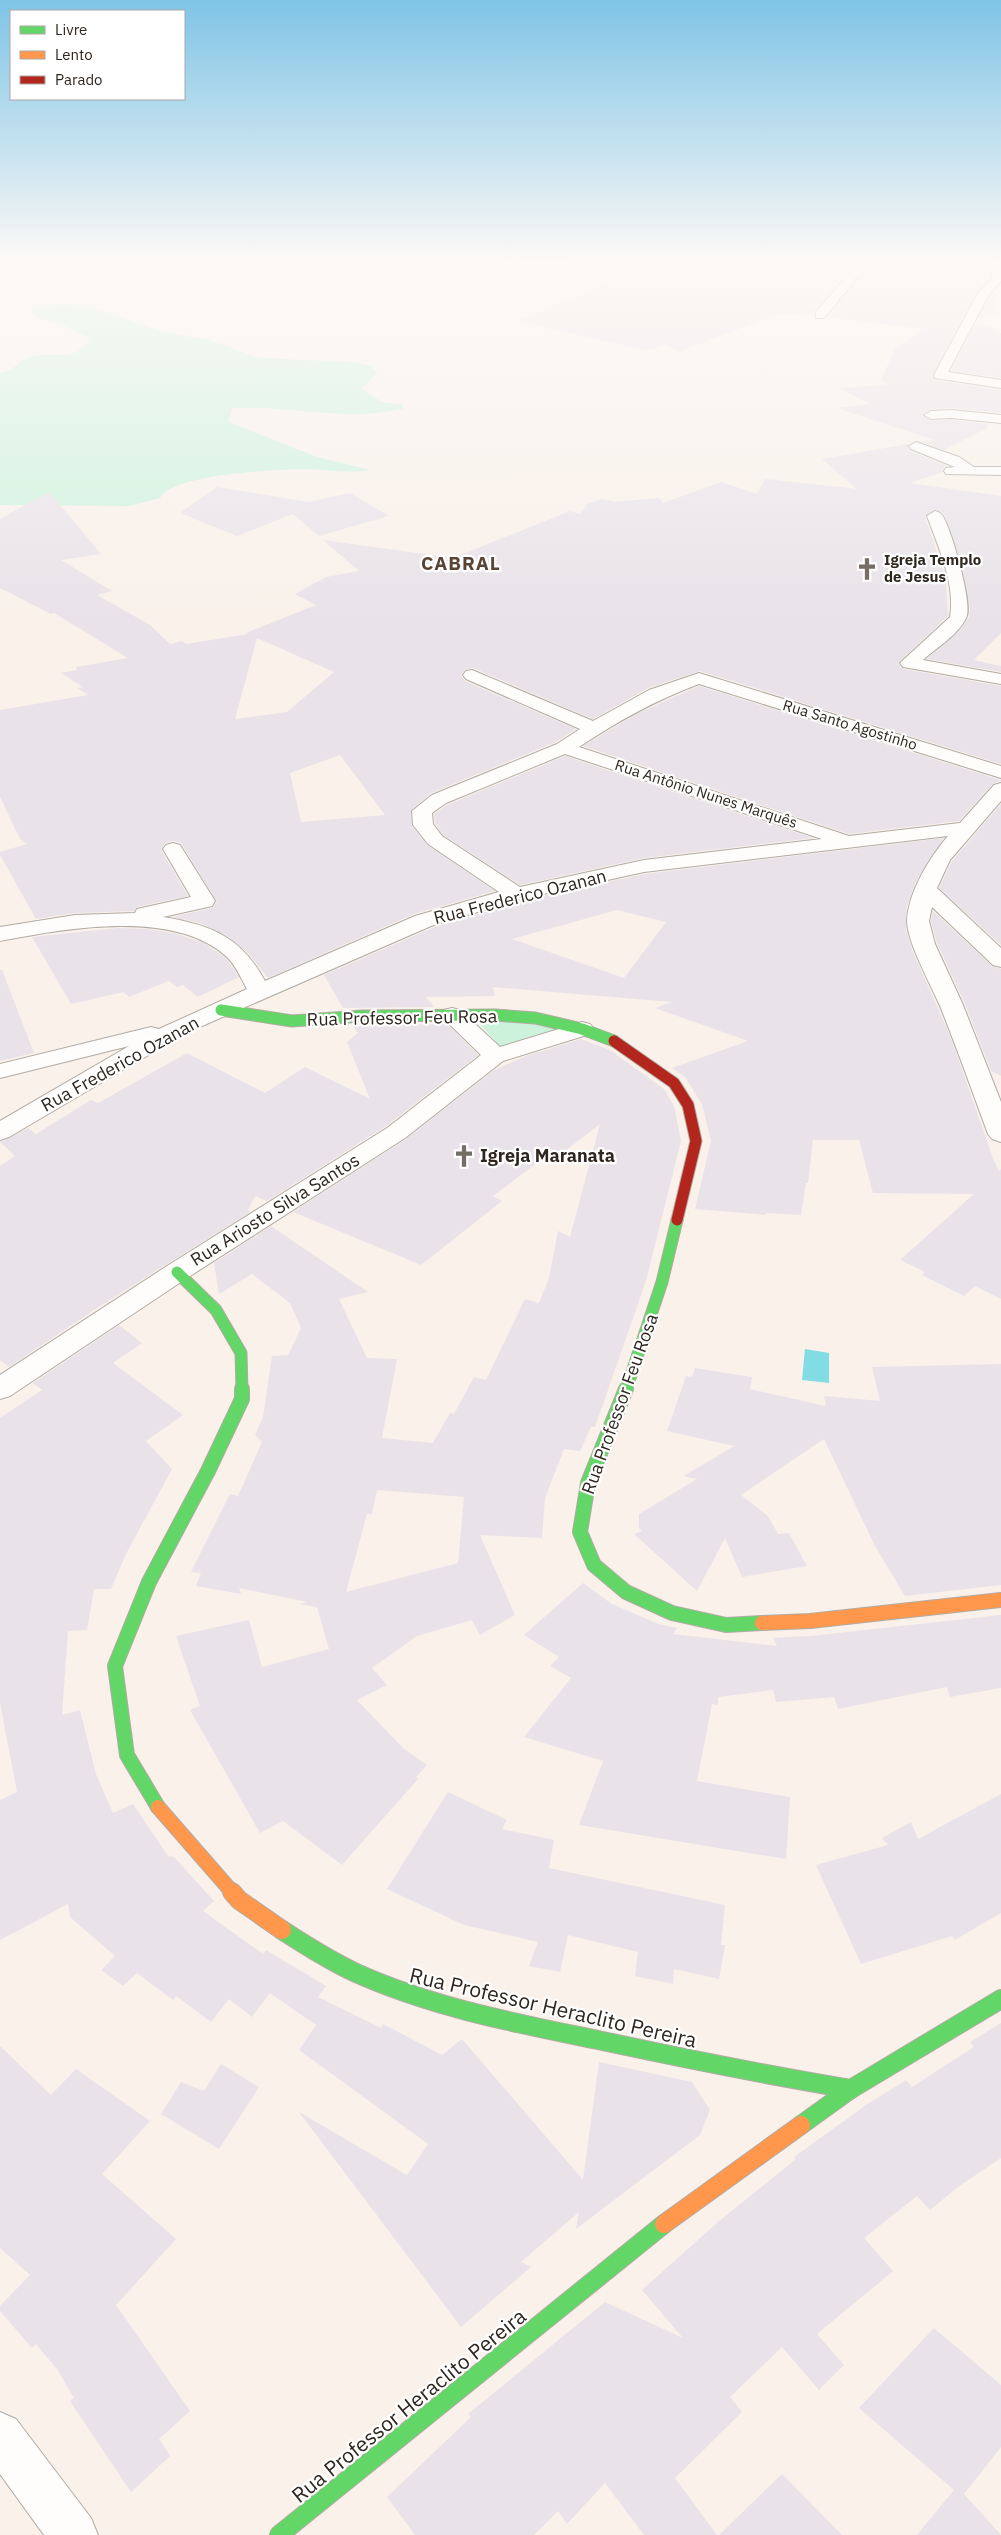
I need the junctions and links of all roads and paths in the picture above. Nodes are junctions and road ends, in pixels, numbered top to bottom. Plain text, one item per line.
1 (941, 379) edge
2 (1001, 384) edge
3 (931, 415) dead end
4 (1001, 420) edge
5 (916, 446) dead end
6 (970, 471) junction
7 (1001, 471) edge
8 (947, 472) dead end
9 (935, 516) dead end
10 (472, 675) dead end
11 (1001, 679) edge
12 (593, 728) junction
13 (564, 748) junction
14 (1001, 772) edge
15 (1001, 789) edge
16 (967, 828) junction
17 (849, 841) junction
18 (173, 849) dead end
19 (926, 889) junction
20 (516, 894) junction
21 (126, 918) junction
22 (0, 934) edge
23 (1001, 960) edge
24 (260, 992) junction
25 (222, 1010) junction
26 (452, 1015) junction
27 (178, 1028) junction
28 (582, 1029) junction
29 (495, 1056) junction
30 (0, 1071) edge
31 (0, 1132) edge
32 (1001, 1134) edge
33 (177, 1272) junction
34 (0, 1389) edge
35 (1001, 1600) edge
36 (1001, 2000) edge
37 (850, 2089) junction
38 (0, 2435) edge
39 (74, 2535) edge
40 (279, 2535) edge

1 - 2 street
3 - 4 street
5 - 6 street
6 - 7 street
6 - 8 street
9 - 11 street
10 - 12 street
12 - 13 street
12 - 14 street, Rua Santo Agostinho
13 - 17 street, Rua Antônio Nunes Marquês
13 - 20 street
15 - 16 street
16 - 17 street, Rua Frederico Ozanan
16 - 19 street
17 - 20 street, Rua Frederico Ozanan
18 - 21 street
19 - 23 street
19 - 32 street
20 - 24 street, Rua Frederico Ozanan
21 - 22 street
21 - 24 street
24 - 25 street, Rua Frederico Ozanan
25 - 26 street, Rua Professor Feu Rosa
25 - 27 street, Rua Frederico Ozanan
26 - 28 street, Rua Professor Feu Rosa
26 - 29 street
27 - 30 street
27 - 31 street, Rua Frederico Ozanan
28 - 29 street
28 - 35 street, Rua Professor Feu Rosa
29 - 33 street, Rua Ariosto Silva Santos
33 - 34 street, Rua Ariosto Silva Santos
33 - 37 street, Rua Professor Heraclito Pereira
36 - 37 street, Rua Professor Heraclito Pereira
37 - 40 street, Rua Professor Heraclito Pereira
38 - 39 street

